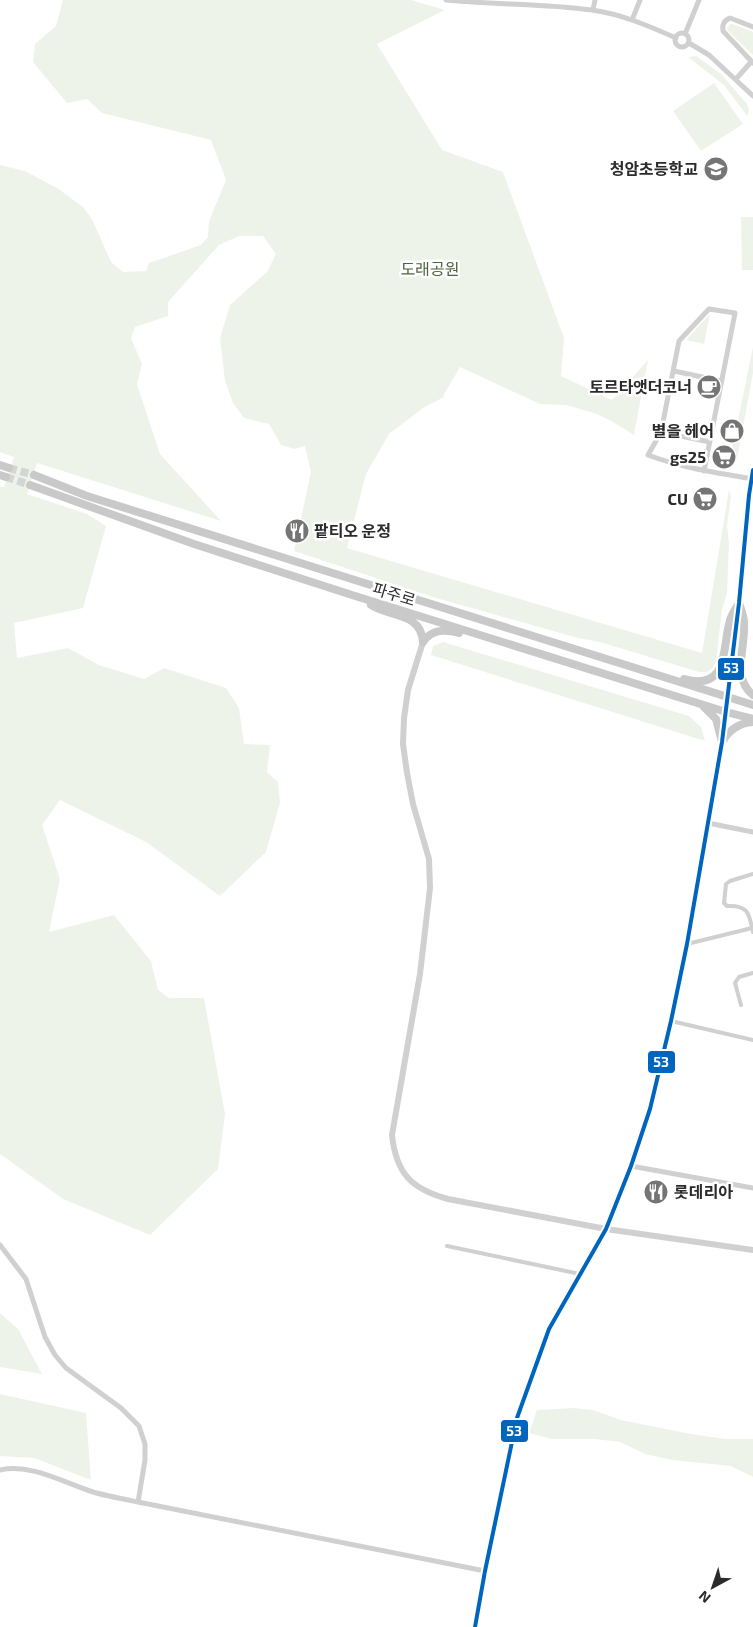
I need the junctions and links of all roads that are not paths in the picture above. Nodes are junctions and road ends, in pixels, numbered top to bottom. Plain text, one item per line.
1 (446, 0) edge
2 (594, 0) edge
3 (640, 0) edge
4 (699, 0) edge
5 (487, 1) edge
6 (593, 10) junction
7 (632, 20) junction
8 (753, 27) edge
9 (685, 34) junction
10 (676, 38) junction
11 (689, 43) junction
12 (752, 63) edge
13 (736, 79) junction
14 (753, 96) edge
15 (674, 371) junction
16 (721, 381) junction
17 (661, 432) junction
18 (710, 442) junction
19 (0, 465) edge
20 (9, 468) tunnel mouth
21 (753, 470) edge
22 (704, 471) junction
23 (34, 475) tunnel mouth
24 (752, 478) edge
25 (30, 484) tunnel mouth
26 (362, 598) junction
27 (739, 603) junction
28 (478, 634) junction
29 (423, 642) junction
30 (595, 656) junction
31 (753, 695) edge
32 (728, 698) junction
33 (693, 701) junction
34 (753, 706) edge
35 (726, 712) junction
36 (753, 720) edge
37 (722, 742) junction
38 (708, 823) junction
39 (753, 832) edge
40 (753, 874) edge
41 (751, 914) edge
42 (752, 930) edge
43 (687, 944) junction
44 (753, 973) edge
45 (741, 1005) dead end
46 (671, 1021) junction
47 (753, 1040) edge
48 (631, 1166) junction
49 (753, 1188) edge
50 (606, 1229) junction
51 (0, 1245) edge
52 (446, 1246) dead end
53 (753, 1250) edge
54 (580, 1274) junction
55 (0, 1470) edge
56 (138, 1502) junction
57 (485, 1571) junction
58 (475, 1627) edge

1 - 5 street
2 - 6 street
3 - 7 street
4 - 9 street
5 - 6 street
6 - 7 street
7 - 10 street
8 - 12 street
9 - 10 street
9 - 11 street
10 - 11 street
11 - 13 street
12 - 13 street
13 - 14 street
15 - 16 street
15 - 16 street
15 - 17 street
16 - 18 street
17 - 18 street
17 - 22 street
18 - 22 street
19 - 20 main road
21 - 24 street
22 - 24 street
23 - 30 main road, 파주로
24 - 27 street
25 - 26 main road, 파주로
26 - 28 main road, 파주로
26 - 29 main road
27 - 30 main road
27 - 31 main road
27 - 32 street
28 - 29 main road
28 - 33 main road, 파주로
29 - 50 street
30 - 32 main road, 파주로
32 - 34 main road, 파주로
32 - 35 street
33 - 35 main road, 파주로
33 - 37 main road
35 - 36 main road, 파주로
35 - 37 street
36 - 37 main road
37 - 38 street
38 - 39 street
38 - 43 street
40 - 41 street
41 - 42 street
42 - 43 street
43 - 46 street
44 - 45 street
46 - 47 street
46 - 48 street
48 - 49 street
48 - 50 street
50 - 53 street
50 - 54 street
51 - 56 street
52 - 54 street
54 - 57 street
55 - 56 street
56 - 57 street
57 - 58 street

